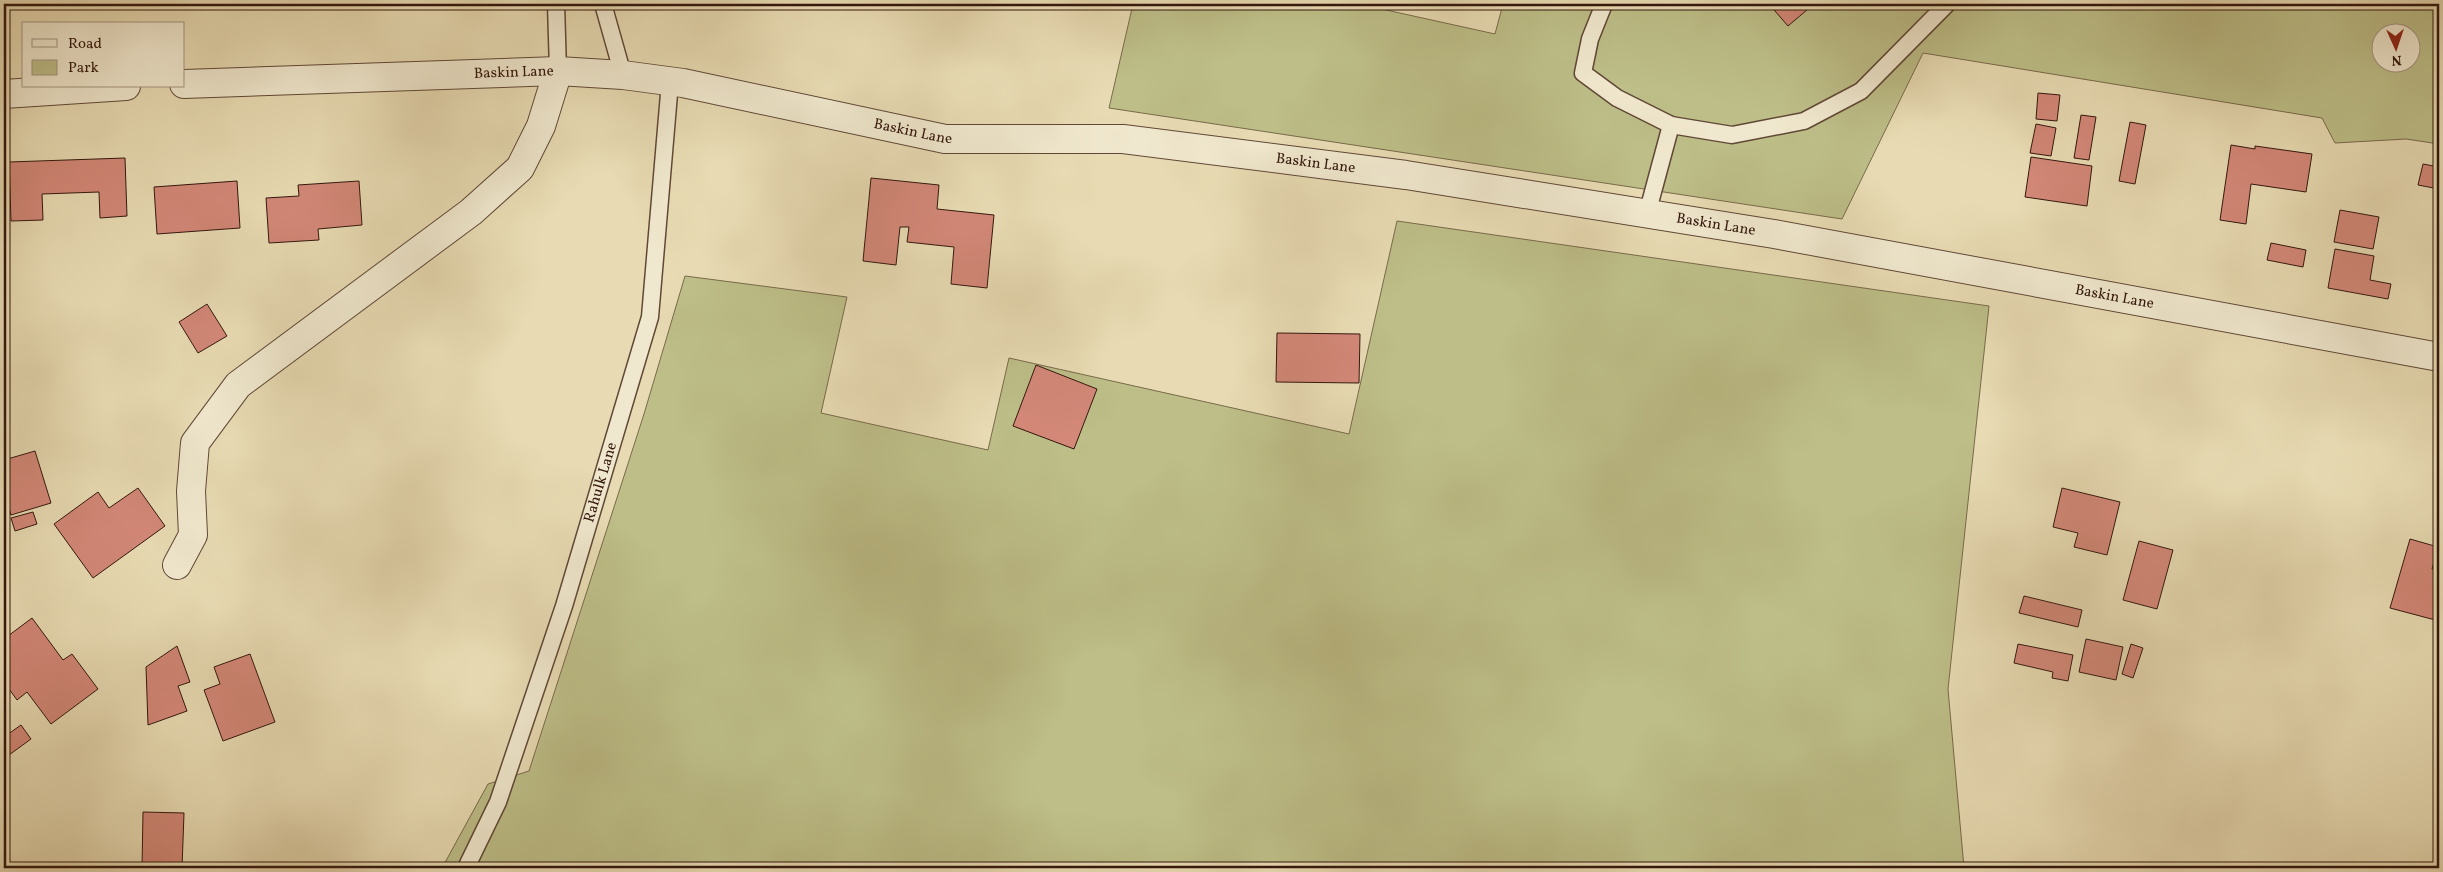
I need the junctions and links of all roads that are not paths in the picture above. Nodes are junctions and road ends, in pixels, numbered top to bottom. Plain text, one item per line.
1 (556, 4) edge
2 (603, 4) edge
3 (1604, 4) edge
4 (1947, 4) edge
5 (558, 70) junction
6 (623, 75) junction
7 (670, 82) junction
8 (185, 84) edge
9 (96, 88) edge
10 (4, 94) edge
11 (1671, 126) junction
12 (1647, 214) junction
13 (2439, 357) edge
14 (177, 566) dead end
15 (466, 868) edge

1 - 5 lane
2 - 6 lane
3 - 11 lane
4 - 11 lane
5 - 6 street, Baskin Lane
5 - 8 street, Baskin Lane
5 - 14 street
6 - 7 street, Baskin Lane
7 - 12 street, Baskin Lane
7 - 15 lane, Rahulk Lane
9 - 10 street
11 - 12 lane
12 - 13 street, Baskin Lane

